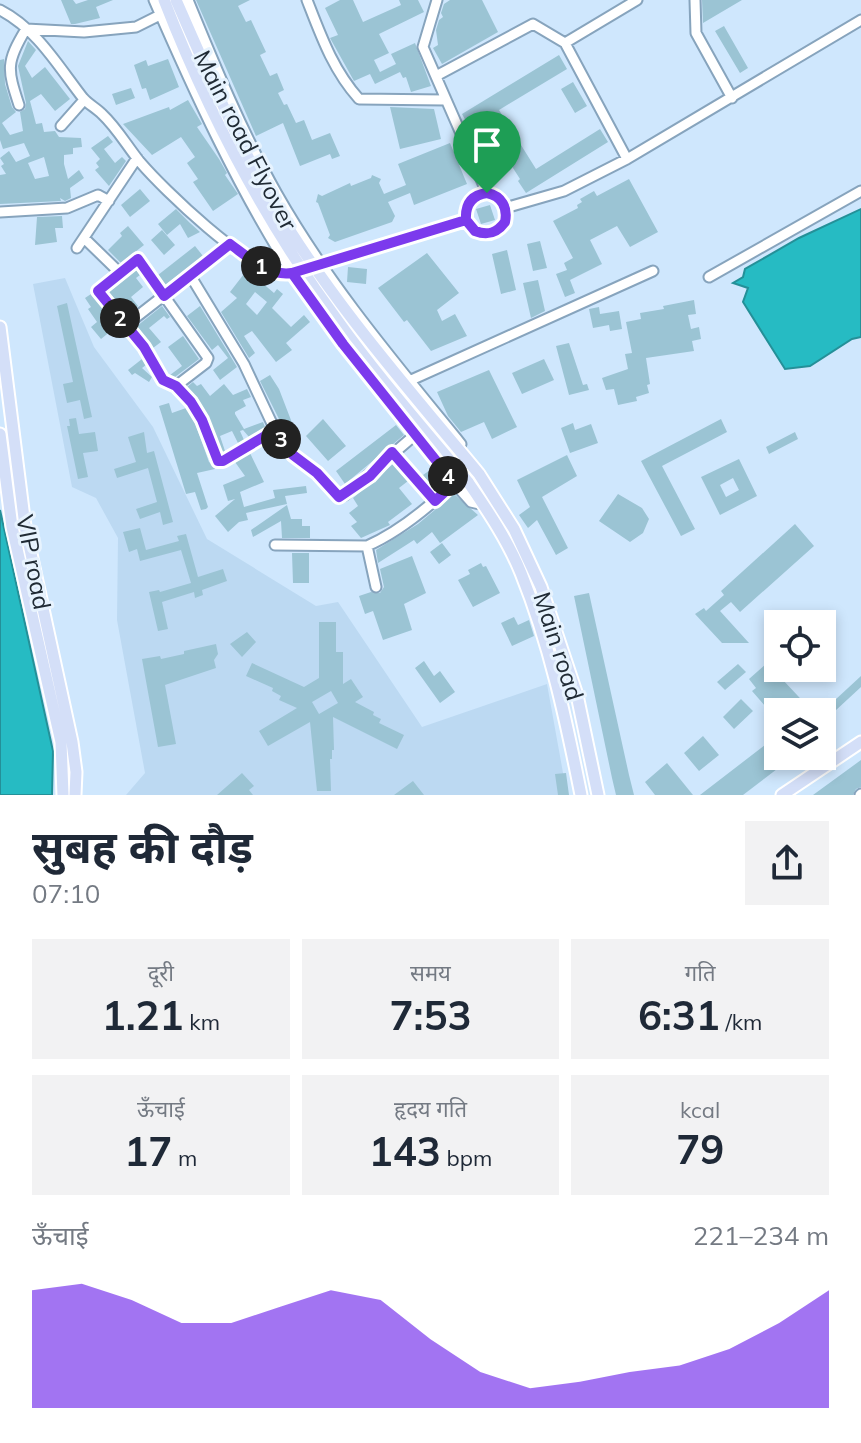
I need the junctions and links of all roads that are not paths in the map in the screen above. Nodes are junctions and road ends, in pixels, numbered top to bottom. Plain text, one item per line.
1 (154, 0) edge
2 (164, 0) edge
3 (176, 0) edge
4 (188, 0) edge
5 (307, 0) edge
6 (437, 0) edge
7 (637, 0) edge
8 (695, 0) edge
9 (0, 10) edge
10 (160, 15) junction
11 (861, 20) edge
12 (26, 29) junction
13 (565, 43) junction
14 (436, 76) junction
15 (732, 98) junction
16 (84, 100) junction
17 (445, 100) junction
18 (19, 105) dead end
19 (61, 126) dead end
20 (137, 158) junction
21 (627, 159) junction
22 (861, 191) edge
23 (487, 193) junction
24 (109, 201) junction
25 (505, 208) junction
26 (0, 212) edge
27 (466, 220) junction
28 (84, 238) junction
29 (230, 244) junction
30 (77, 248) dead end
31 (322, 264) junction
32 (653, 271) dead end
33 (119, 272) junction
34 (292, 273) junction
35 (190, 275) junction
36 (709, 277) dead end
37 (164, 296) junction
38 (126, 325) junction
39 (0, 327) edge
40 (409, 381) junction
41 (176, 386) junction
42 (275, 430) junction
43 (0, 434) edge
44 (416, 434) junction
45 (392, 452) junction
46 (454, 483) junction
47 (435, 501) junction
48 (499, 504) junction
49 (484, 505) junction
50 (275, 545) dead end
51 (367, 546) junction
52 (376, 587) dead end
53 (861, 742) edge
54 (63, 795) edge
55 (75, 795) edge
56 (581, 795) edge
57 (598, 795) edge
58 (782, 795) edge

1 - 10 street
2 - 49 main road, Main road Flyover, bridge
3 - 48 main road, Main road Flyover, bridge
4 - 31 street
5 - 17 street
6 - 14 street
7 - 13 street
8 - 15 street
9 - 12 street
10 - 12 street
10 - 34 street
11 - 15 street
12 - 16 street
12 - 18 street
13 - 14 street
13 - 21 street
14 - 17 street
15 - 21 street
16 - 19 street
16 - 20 street
17 - 23 street
20 - 24 street
20 - 29 street
21 - 25 street
22 - 36 street
23 - 25 street
23 - 27 street
24 - 26 street
24 - 28 street
25 - 27 street
27 - 31 street
28 - 30 street
28 - 33 street
29 - 34 street
29 - 35 street
31 - 34 street
31 - 40 street
32 - 40 street
33 - 37 street
33 - 38 street
34 - 44 street
35 - 37 street
35 - 42 street
37 - 38 street
37 - 41 street
38 - 41 street
39 - 55 main road, VIP road
40 - 48 street
41 - 42 street
42 - 45 street
43 - 54 main road, VIP road
44 - 45 street
44 - 46 street
45 - 47 street
46 - 47 street
46 - 49 street
47 - 51 street
48 - 57 main road, Main road
49 - 56 main road, Main road
50 - 51 street
51 - 52 street
53 - 58 main road

